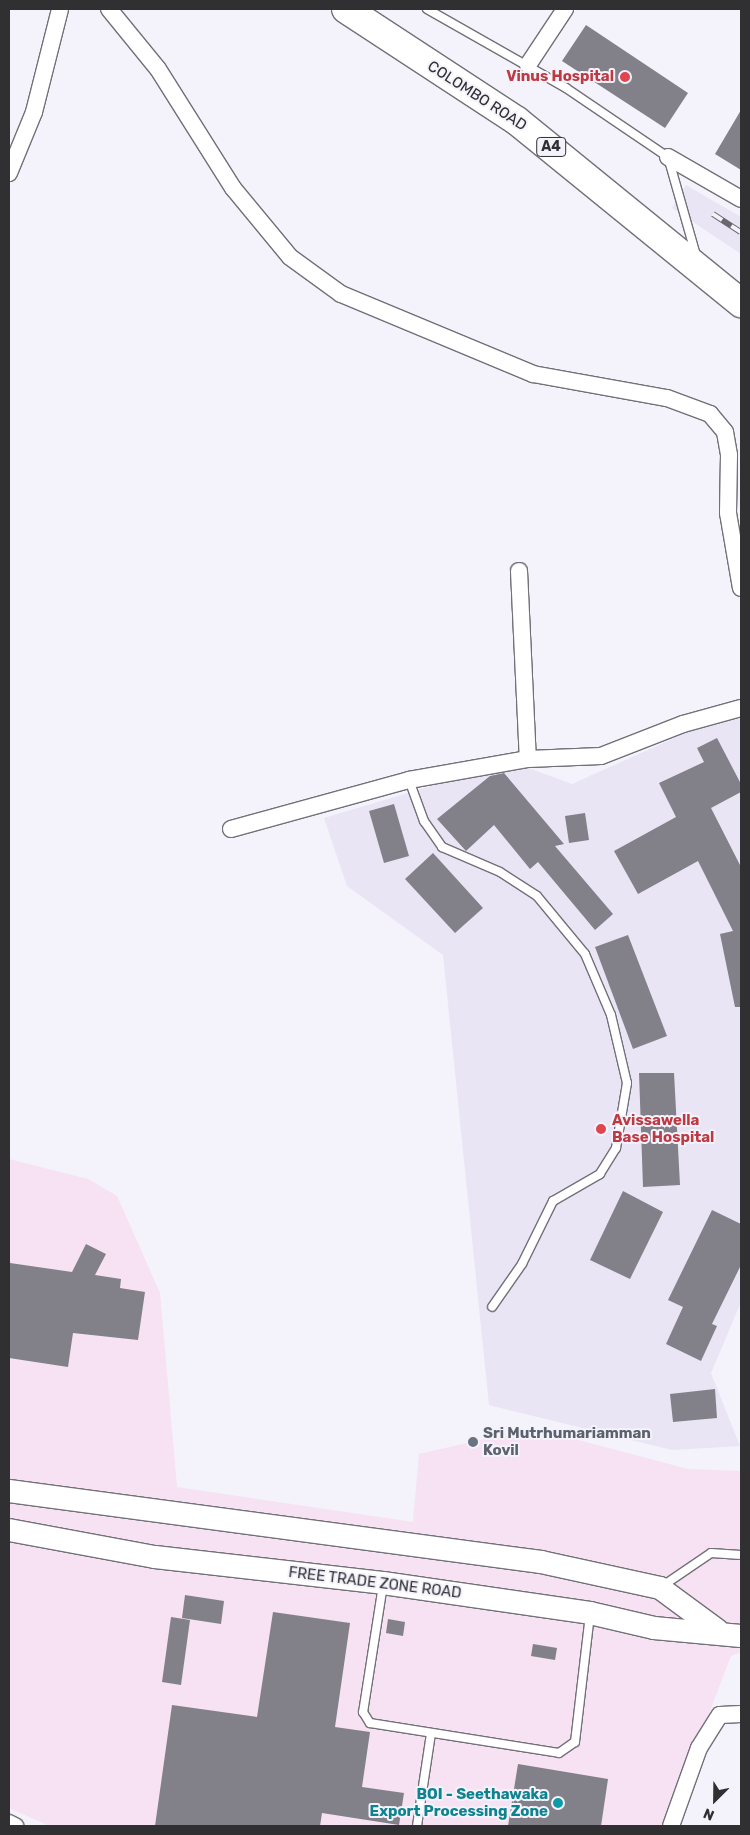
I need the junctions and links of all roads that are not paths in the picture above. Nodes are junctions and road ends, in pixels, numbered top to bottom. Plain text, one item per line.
1 (60, 9) edge
2 (109, 9) edge
3 (346, 9) edge
4 (427, 9) edge
5 (565, 9) edge
6 (528, 65) junction
7 (668, 157) junction
8 (9, 173) edge
9 (741, 199) edge
10 (699, 264) junction
11 (741, 303) edge
12 (519, 571) dead end
13 (741, 588) edge
14 (741, 708) edge
15 (528, 759) junction
16 (409, 780) junction
17 (231, 829) dead end
18 (492, 1307) dead end
19 (9, 1491) edge
20 (9, 1530) edge
21 (741, 1555) edge
22 (383, 1583) junction
23 (660, 1588) junction
24 (590, 1613) junction
25 (717, 1630) junction
26 (741, 1636) edge
27 (741, 1714) edge
28 (431, 1732) junction
29 (9, 1823) edge
30 (15, 1826) edge
31 (417, 1826) edge
32 (671, 1826) edge

1 - 8 street
2 - 13 street
3 - 10 highway, COLOMBO ROAD / A4
4 - 6 lane
5 - 6 street
6 - 7 lane
7 - 9 street
7 - 10 lane
10 - 11 highway, COLOMBO ROAD / A4
12 - 15 street
14 - 15 street
15 - 16 street
16 - 17 street
16 - 18 lane
19 - 23 street
20 - 22 street, FREE TRADE ZONE ROAD
21 - 23 lane
22 - 24 street, FREE TRADE ZONE ROAD
22 - 28 lane
23 - 25 street
24 - 25 street, FREE TRADE ZONE ROAD
24 - 28 lane
25 - 26 street, FREE TRADE ZONE ROAD
27 - 32 street
28 - 31 lane
29 - 30 street

